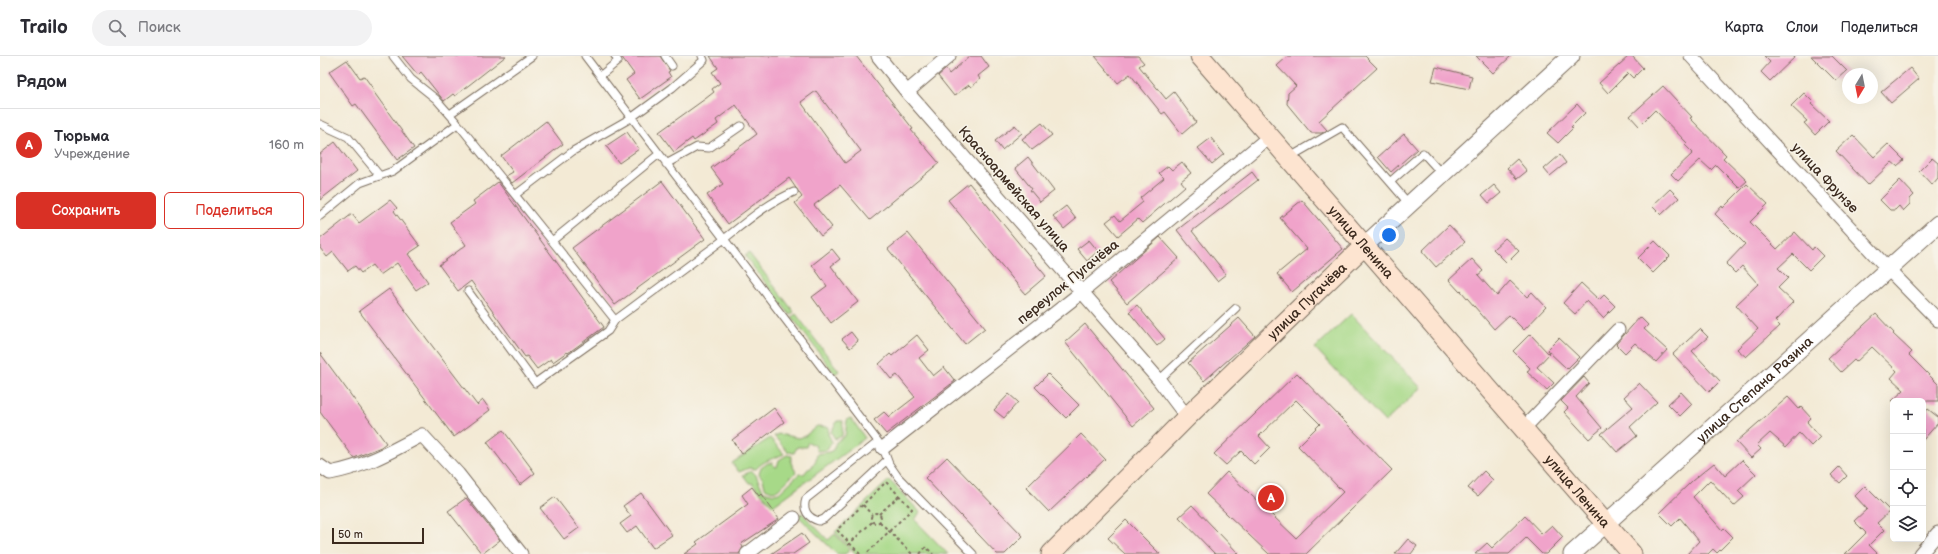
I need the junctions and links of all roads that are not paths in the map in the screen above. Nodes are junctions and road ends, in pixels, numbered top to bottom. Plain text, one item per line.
1 (393, 56) edge
2 (532, 56) edge
3 (585, 56) edge
4 (615, 56) edge
5 (665, 56) edge
6 (702, 56) edge
7 (878, 56) edge
8 (949, 56) edge
9 (1200, 56) edge
10 (1571, 56) edge
11 (1691, 56) edge
12 (672, 66) dead end
13 (600, 76) junction
14 (907, 92) junction
15 (450, 114) junction
16 (631, 118) junction
17 (320, 124) edge
18 (456, 125) dead end
19 (741, 126) dead end
20 (1269, 137) junction
21 (659, 154) junction
22 (1288, 159) junction
23 (666, 164) junction
24 (1442, 174) junction
25 (380, 176) junction
26 (1390, 182) junction
27 (794, 192) dead end
28 (515, 195) junction
29 (1409, 204) junction
30 (320, 216) edge
31 (1938, 224) edge
32 (724, 239) junction
33 (552, 241) junction
34 (1364, 246) junction
35 (1889, 270) junction
36 (468, 291) dead end
37 (1082, 292) junction
38 (1236, 308) dead end
39 (615, 320) junction
40 (1938, 320) edge
41 (1618, 330) dead end
42 (1159, 380) junction
43 (1187, 417) junction
44 (1523, 428) junction
45 (883, 450) junction
46 (320, 466) edge
47 (794, 518) dead end
48 (1605, 523) junction
49 (1938, 533) edge
50 (520, 554) edge
51 (747, 554) edge
52 (973, 554) edge
53 (1051, 554) edge
54 (1572, 554) edge
55 (1632, 554) edge
56 (1920, 554) edge

1 - 15 lane
2 - 15 lane
3 - 13 lane
4 - 13 lane
5 - 12 lane
6 - 16 lane
7 - 14 street, Красноармейская улица
8 - 14 street
9 - 20 main road, улица Ленина
10 - 24 street, улица Пугачёва
11 - 35 street, улица Фрунзе
13 - 16 lane
14 - 37 street, Красноармейская улица
15 - 28 lane
16 - 21 lane
16 - 28 lane
17 - 25 lane
18 - 25 lane
19 - 23 lane
20 - 22 main road, улица Ленина
20 - 37 street, переулок Пугачёва
21 - 23 lane
21 - 33 lane
22 - 26 lane
22 - 34 main road, улица Ленина
23 - 32 lane
24 - 26 lane
24 - 29 street, улица Пугачёва
25 - 30 lane
26 - 29 lane
27 - 32 lane
28 - 33 lane
29 - 34 street, улица Пугачёва
31 - 35 street, улица Степана Разина
32 - 39 lane
32 - 45 lane
33 - 39 lane
34 - 43 main road, улица Пугачёва
34 - 44 main road, улица Ленина
35 - 40 street, улица Фрунзе
35 - 48 street, улица Степана Разина
36 - 39 lane
37 - 42 street, Красноармейская улица
37 - 45 street, переулок Пугачёва
38 - 42 lane
41 - 44 street
42 - 43 street, Красноармейская улица
43 - 53 main road, улица Пугачёва
44 - 48 main road, улица Ленина
45 - 45 lane
45 - 52 lane
46 - 50 street
47 - 51 street
48 - 54 street, улица Степана Разина
48 - 55 main road, улица Ленина
49 - 56 street

